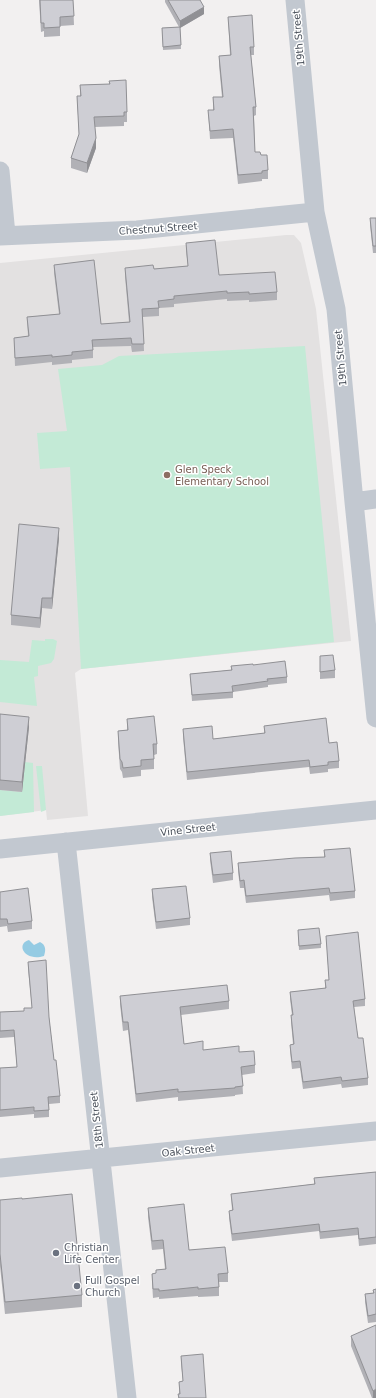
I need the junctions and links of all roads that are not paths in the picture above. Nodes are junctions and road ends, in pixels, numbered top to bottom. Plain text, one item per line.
1 (295, 0) edge
2 (0, 171) edge
3 (315, 212) junction
4 (3, 236) edge
5 (376, 499) edge
6 (354, 502) junction
7 (376, 718) edge
8 (376, 810) edge
9 (66, 842) junction
10 (0, 849) edge
11 (376, 1131) edge
12 (101, 1158) junction
13 (0, 1168) edge
14 (127, 1398) edge

1 - 3 street, 19th Street
2 - 4 street
3 - 4 street, Chestnut Street
3 - 6 street, 19th Street
5 - 6 street
6 - 7 street, 19th Street
8 - 9 street, Vine Street
9 - 10 street, Vine Street
9 - 12 street, 18th Street
11 - 12 street, Oak Street
12 - 13 street, Oak Street
12 - 14 street, 18th Street

